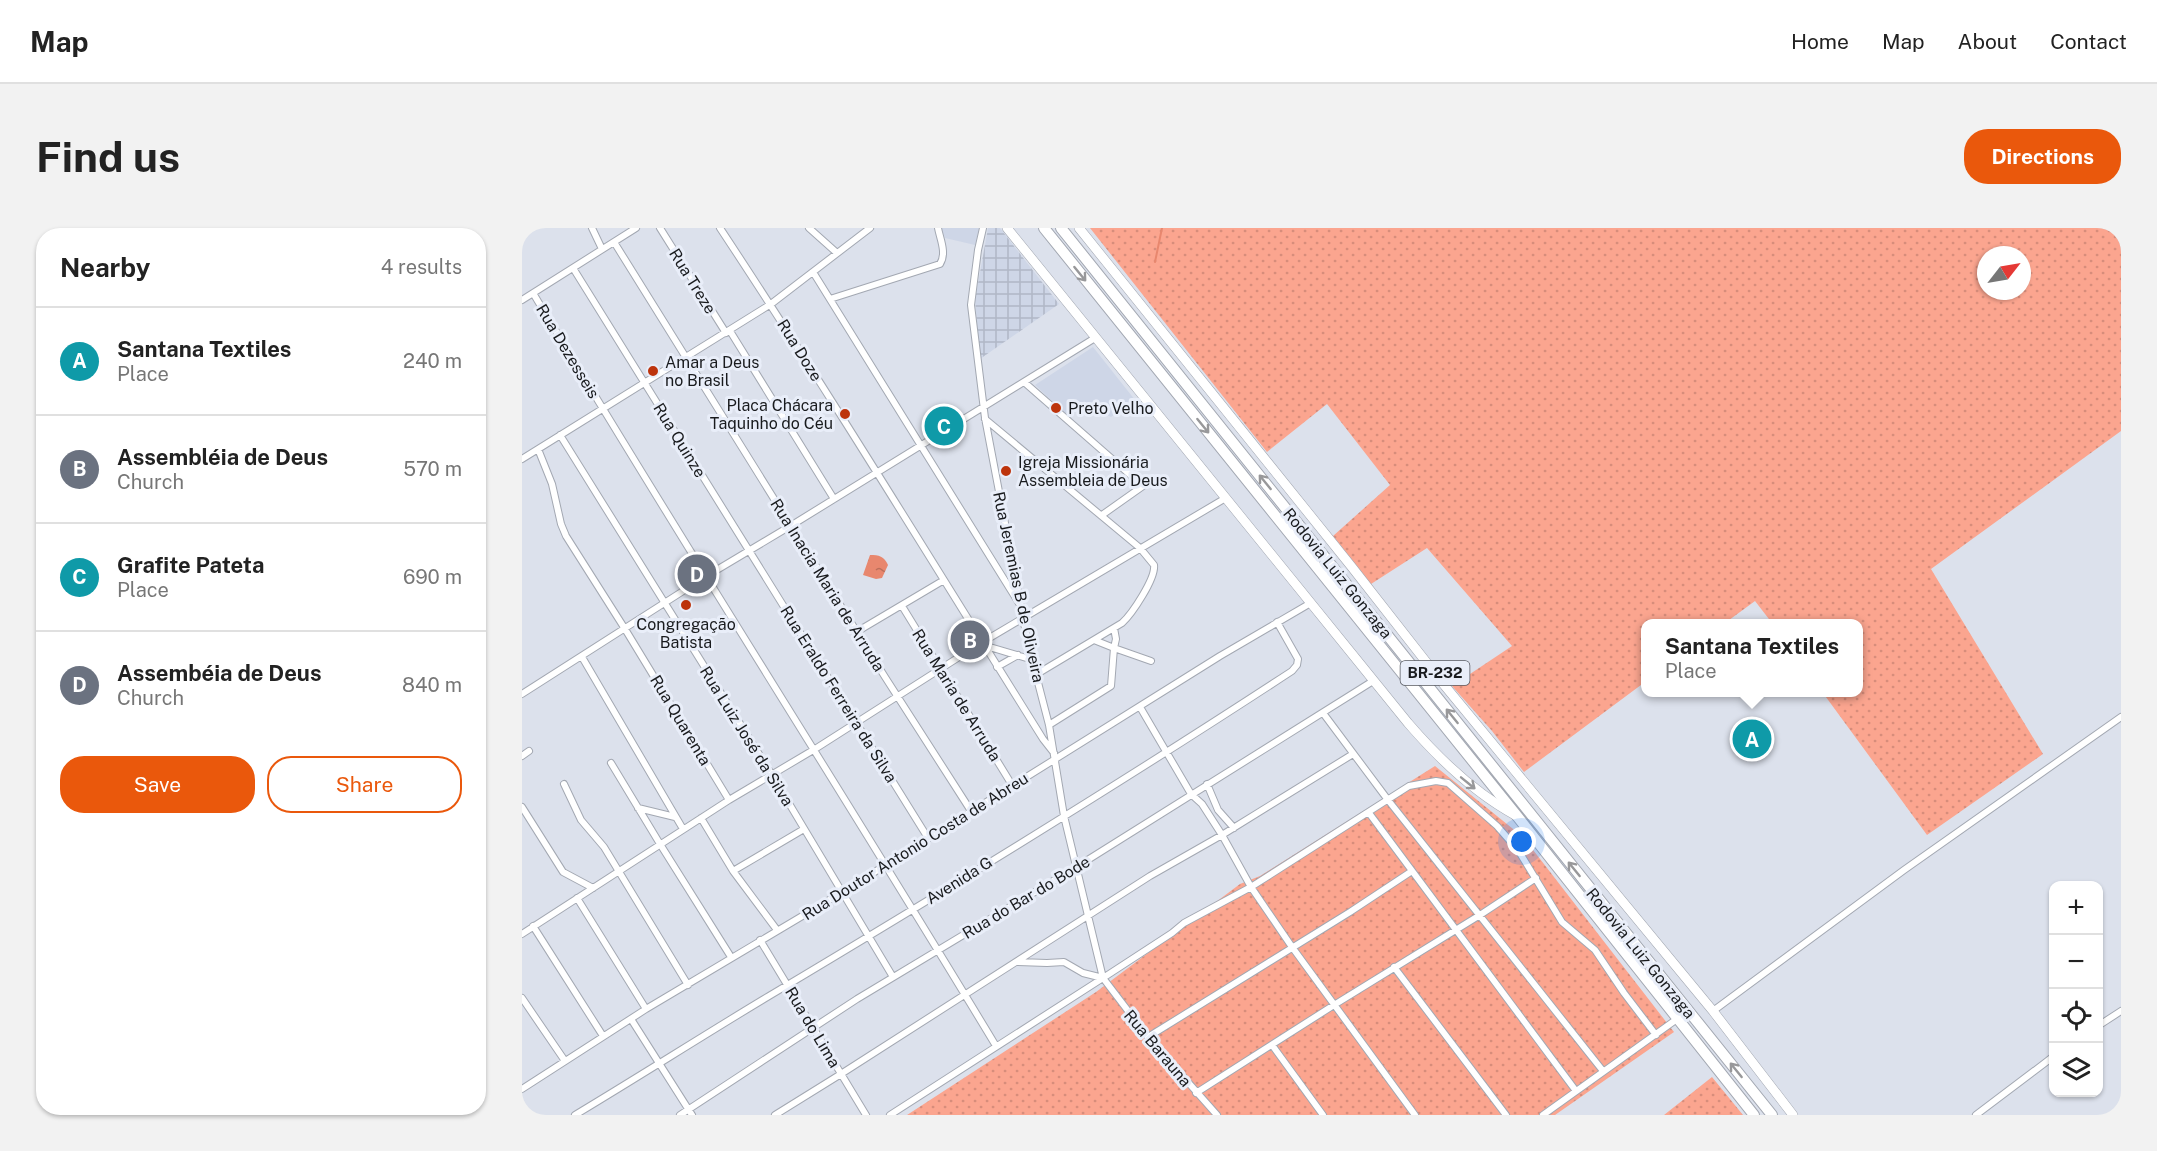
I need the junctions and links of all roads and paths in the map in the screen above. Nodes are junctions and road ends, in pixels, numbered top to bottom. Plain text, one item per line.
1 (592, 228) edge
2 (636, 228) edge
3 (660, 228) edge
4 (720, 228) edge
5 (809, 228) edge
6 (870, 228) edge
7 (938, 228) edge
8 (983, 228) edge
9 (1007, 228) edge
10 (1044, 228) edge
11 (1061, 228) edge
12 (1080, 228) edge
13 (614, 242) junction
14 (602, 249) junction
15 (837, 253) junction
16 (573, 268) junction
17 (813, 272) junction
18 (533, 293) junction
19 (830, 299) junction
20 (522, 300) edge
21 (771, 304) junction
22 (728, 332) junction
23 (1095, 338) junction
24 (686, 358) junction
25 (1024, 382) junction
26 (645, 384) junction
27 (984, 407) junction
28 (602, 409) junction
29 (985, 418) junction
30 (560, 435) junction
31 (921, 445) junction
32 (538, 449) junction
33 (522, 459) edge
34 (876, 473) junction
35 (834, 499) junction
36 (1224, 499) junction
37 (1102, 515) junction
38 (792, 525) junction
39 (1140, 548) junction
40 (750, 551) junction
41 (705, 577) junction
42 (944, 580) junction
43 (664, 604) junction
44 (1309, 604) junction
45 (902, 606) junction
46 (1022, 608) junction
47 (1023, 617) junction
48 (1277, 622) junction
49 (625, 628) junction
50 (1114, 628) junction
51 (858, 631) junction
52 (1094, 640) junction
53 (982, 644) junction
54 (1114, 648) junction
55 (1018, 656) junction
56 (582, 657) junction
57 (1033, 660) junction
58 (1151, 661) dead end
59 (997, 667) junction
60 (941, 669) junction
61 (1037, 674) junction
62 (1373, 681) junction
63 (522, 694) edge
64 (898, 696) junction
65 (1140, 707) junction
66 (1323, 713) junction
67 (2121, 717) edge
68 (857, 723) junction
69 (1049, 725) junction
70 (815, 749) junction
71 (530, 751) dead end
72 (1166, 752) junction
73 (1353, 754) junction
74 (522, 756) edge
75 (1055, 756) junction
76 (611, 763) dead end
77 (772, 775) junction
78 (564, 784) dead end
79 (1207, 784) junction
80 (1012, 785) junction
81 (1191, 794) junction
82 (729, 800) junction
83 (1388, 800) junction
84 (522, 807) edge
85 (638, 808) junction
86 (971, 811) junction
87 (1369, 813) junction
88 (1064, 816) junction
89 (1517, 816) junction
90 (676, 817) junction
91 (701, 818) junction
92 (1234, 828) junction
93 (683, 829) junction
94 (804, 829) junction
95 (1222, 835) junction
96 (928, 838) junction
97 (660, 844) junction
98 (886, 865) junction
99 (1078, 866) junction
100 (620, 871) junction
101 (733, 871) junction
102 (1412, 871) junction
103 (1536, 878) junction
104 (1251, 887) junction
105 (593, 888) junction
106 (841, 893) junction
107 (577, 898) junction
108 (913, 909) junction
109 (1480, 915) junction
110 (1089, 916) junction
111 (533, 926) junction
112 (777, 930) junction
113 (1456, 930) junction
114 (522, 934) edge
115 (868, 937) junction
116 (760, 940) junction
117 (1292, 947) junction
118 (938, 950) junction
119 (731, 957) junction
120 (1018, 962) junction
121 (1394, 967) junction
122 (893, 977) junction
123 (1103, 978) junction
124 (688, 985) junction
125 (788, 985) junction
126 (965, 994) junction
127 (522, 998) edge
128 (1334, 1005) junction
129 (646, 1009) junction
130 (1713, 1011) junction
131 (2121, 1011) edge
132 (631, 1019) junction
133 (1677, 1019) junction
134 (2103, 1023) edge
135 (813, 1028) junction
136 (1656, 1035) junction
137 (603, 1036) junction
138 (1148, 1037) junction
139 (1272, 1045) junction
140 (996, 1046) junction
141 (2049, 1060) edge
142 (565, 1061) junction
143 (660, 1064) junction
144 (1603, 1071) junction
145 (841, 1074) junction
146 (523, 1086) edge
147 (1576, 1091) junction
148 (1196, 1093) junction
149 (522, 1107) edge
150 (690, 1112) edge
151 (526, 1115) edge
152 (575, 1115) edge
153 (680, 1115) edge
154 (775, 1115) edge
155 (866, 1115) edge
156 (890, 1115) edge
157 (1217, 1115) edge
158 (1323, 1115) edge
159 (1415, 1115) edge
160 (1506, 1115) edge
161 (1543, 1115) edge
162 (1754, 1115) edge
163 (1772, 1115) edge
164 (1793, 1115) edge
165 (1976, 1115) edge

1 - 14 street
2 - 13 street
3 - 22 street, Rua Treze
4 - 21 street, Rua Doze
5 - 15 street
6 - 15 street
7 - 19 street
8 - 27 street, Rua Jeremias B de Oliveira
9 - 23 main road
10 -> 89 highway, Rodovia Luiz Gonzaga / BR-232
163 -> 11 highway, Rodovia Luiz Gonzaga / BR-232
12 - 130 main road, BR-232
13 - 14 street
13 - 24 street, Rua Inacia Maria de Arruda
14 - 16 street
15 - 17 street
16 - 18 street
16 - 26 street, Rua Quinze
17 - 19 street
17 - 21 street
18 - 20 street
18 - 28 street, Rua Dezesseis
19 - 31 street
21 - 22 street
21 - 34 street, Rua Doze
22 - 24 street
22 - 35 street, Rua Treze
23 - 25 street
23 - 36 main road
24 - 26 street
24 - 38 street, Rua Inacia Maria de Arruda
25 - 27 street
25 - 37 street
26 - 28 street
26 - 40 street, Rua Quinze
27 - 29 street, Rua Jeremias B de Oliveira
27 - 31 street
28 - 30 street
28 - 41 street, Rua Dezesseis
29 - 37 street
29 - 46 street, Rua Jeremias B de Oliveira
30 - 32 street
30 - 43 street, Rua Luiz José da Silva
31 - 34 street
31 - 46 street
32 - 33 street
32 - 49 street, Rua Quarenta
34 - 35 street
34 - 42 street, Rua Doze
35 - 38 street
36 - 39 street
36 - 44 main road
37 - 39 street
38 - 40 street
38 - 51 street, Rua Inacia Maria de Arruda
39 - 47 street
39 - 50 street
40 - 41 street
40 - 68 street, Rua Eraldo Ferreira da Silva
41 - 43 street
41 - 70 street, Rua Dezesseis
42 - 45 street
42 - 53 street, Rua Doze
43 - 49 street
43 - 77 street, Rua Luiz José da Silva
44 - 48 street, Rua Doutor Antonio Costa de Abreu
44 - 62 main road
45 - 51 street
45 - 60 street, Rua Maria de Arruda
46 - 47 street, Rua Jeremias B de Oliveira
47 - 53 street
47 - 57 street, Rua Jeremias B de Oliveira
48 - 65 street, Rua Doutor Antonio Costa de Abreu
48 - 72 street, Avenida G
49 - 56 street
49 - 82 street, Rua Quarenta
50 - 52 street
50 - 54 street
51 - 64 street, Rua Inacia Maria de Arruda
52 - 54 street
52 - 61 street
53 - 55 street
53 - 59 street, Rua Doze
53 - 60 street
54 - 58 street
54 - 69 street
55 - 57 street
55 - 59 street
56 - 63 street
56 - 90 street
57 - 61 street, Rua Jeremias B de Oliveira
59 - 75 street, Rua Doze
60 - 64 street
60 - 80 street, Rua Maria de Arruda
61 - 69 street, Rua Jeremias B de Oliveira
62 - 66 street, Rua do Bar do Bode
62 -> 89 main road
64 - 68 street
64 - 86 street, Rua Inacia Maria de Arruda
65 - 72 street
65 - 75 street, Rua Doutor Antonio Costa de Abreu
66 - 73 street
66 - 79 street, Rua do Bar do Bode
67 - 130 street
68 - 70 street
68 - 96 street, Rua Eraldo Ferreira da Silva
69 - 75 street, Rua Jeremias B de Oliveira
70 - 77 street
70 - 98 street, Rua Dezesseis
71 - 74 street
72 - 81 street
72 - 88 street, Avenida G
73 - 83 street
73 - 92 street
75 - 80 street, Rua Doutor Antonio Costa de Abreu
75 - 88 street, Rua Jeremias B de Oliveira
76 - 85 street
77 - 82 street
77 - 94 street, Rua Luiz José da Silva
78 - 100 street
79 - 81 street, Rua do Bar do Bode
79 - 92 street
80 - 86 street, Rua Doutor Antonio Costa de Abreu
81 - 95 street
81 - 99 street, Rua do Bar do Bode
82 - 91 street
83 - 87 street
83 - 103 street
83 - 109 street
84 - 105 street
85 - 90 street
85 - 97 street
86 - 96 street, Rua Doutor Antonio Costa de Abreu
87 - 102 street
87 - 104 street
88 - 99 street, Rua Jeremias B de Oliveira
88 - 108 street, Avenida G
89 - 133 highway, Rodovia Luiz Gonzaga / BR-232
90 - 93 street
91 - 93 street
91 - 101 street
92 - 95 street
93 - 97 street
94 - 101 street
94 - 106 street, Rua Luiz José da Silva
95 - 104 street
95 - 110 street
96 - 98 street, Rua Doutor Antonio Costa de Abreu
97 - 100 street
97 - 119 street
98 - 106 street, Rua Doutor Antonio Costa de Abreu
98 - 108 street, Rua Dezesseis
99 - 110 street, Rua Jeremias B de Oliveira
99 - 118 street, Rua do Bar do Bode
100 - 105 street
100 - 124 street
101 - 112 street
102 - 113 street
102 - 117 street
103 - 109 street
103 - 136 street
104 - 117 street
104 - 123 street
105 - 107 street
106 - 112 street, Rua Doutor Antonio Costa de Abreu
106 - 115 street, Rua Luiz José da Silva
107 - 111 street
107 - 129 street
108 - 115 street, Avenida G
108 - 118 street, Rua Dezesseis
109 - 113 street
109 - 144 street
110 - 120 street
110 - 123 street, Rua Jeremias B de Oliveira
111 - 114 street
111 - 137 street
112 - 116 street, Rua Doutor Antonio Costa de Abreu
113 - 121 street
113 - 147 street
115 - 122 street, Rua Luiz José da Silva
115 - 125 street, Avenida G
116 - 119 street, Rua Doutor Antonio Costa de Abreu
116 - 125 street, Rua do Lima
117 - 128 street
117 - 138 street
118 - 122 street, Rua do Bar do Bode
118 - 126 street, Rua Dezesseis
119 - 124 street, Rua Doutor Antonio Costa de Abreu
120 - 123 street
120 - 126 street
121 - 128 street
121 - 160 street
122 - 135 street, Rua do Bar do Bode
123 - 138 street, Rua Barauna
123 - 140 street
124 - 129 street, Rua Doutor Antonio Costa de Abreu
125 - 135 street, Rua do Lima
125 - 143 street, Avenida G
126 - 140 street, Rua Dezesseis
126 - 145 street
127 - 142 street
128 - 139 street
128 - 159 street
129 - 132 street, Rua Doutor Antonio Costa de Abreu
130 - 164 main road, BR-232
131 - 134 street
132 - 137 street, Rua Doutor Antonio Costa de Abreu
132 - 143 street
133 - 136 street
133 - 162 highway, Rodovia Luiz Gonzaga / BR-232
135 - 145 street, Rua do Lima
135 - 150 street, Rua do Bar do Bode
136 - 144 street
137 - 142 street, Rua Doutor Antonio Costa de Abreu
138 - 148 street, Rua Barauna
139 - 148 street
139 - 158 street
140 - 156 street
141 - 165 street
142 - 146 street, Rua Doutor Antonio Costa de Abreu
143 - 150 street
143 - 152 street, Avenida G
144 - 147 street
145 - 154 street
145 - 155 street, Rua do Lima
147 - 161 street
148 - 157 street, Rua Barauna
149 - 151 street
150 - 153 street, Rua do Bar do Bode

